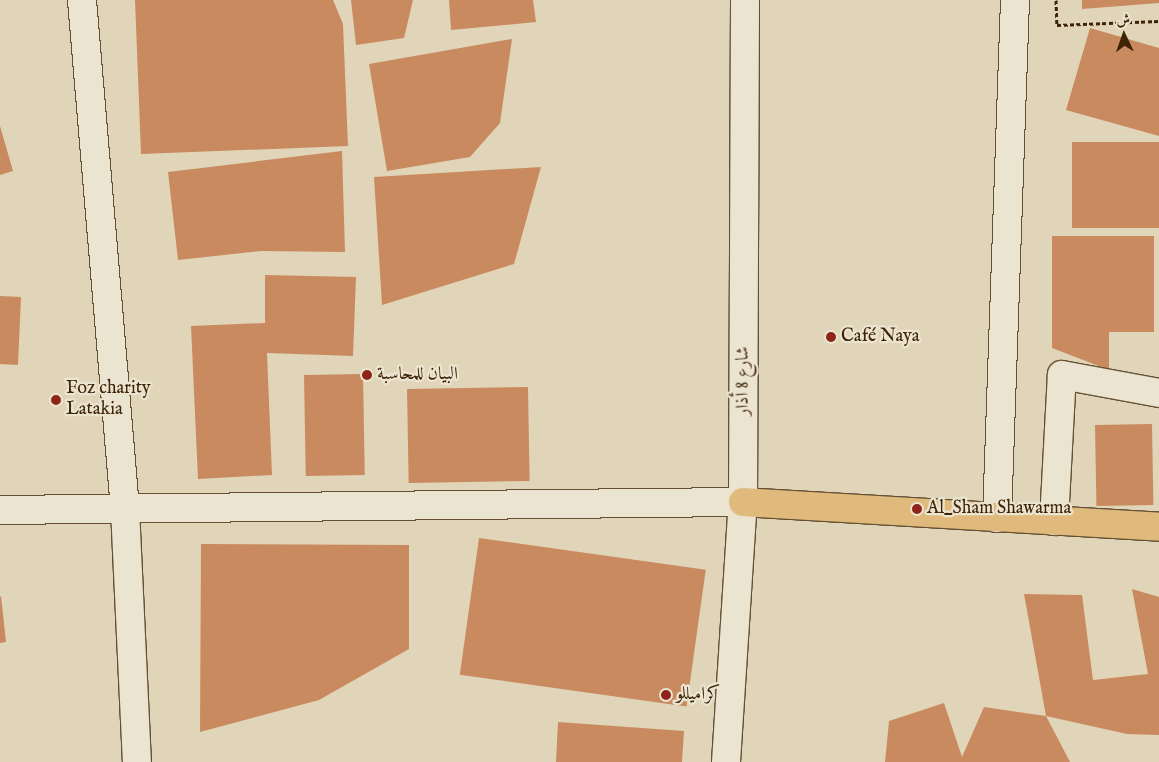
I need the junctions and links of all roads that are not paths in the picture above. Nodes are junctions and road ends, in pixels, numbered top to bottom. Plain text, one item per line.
1 (82, 0) edge
2 (745, 0) edge
3 (1015, 0) edge
4 (1159, 393) edge
5 (743, 502) junction
6 (125, 508) junction
7 (0, 510) edge
8 (997, 518) junction
9 (1054, 521) junction
10 (1159, 527) edge
11 (137, 762) edge
12 (726, 762) edge

1 - 6 street
2 - 5 street, شارع 8 أذار
3 - 8 street
4 - 9 street
5 - 6 street
5 - 8 main road
5 - 12 street, شارع 8 أذار
6 - 7 street
6 - 11 street
8 - 9 main road
9 - 10 main road

